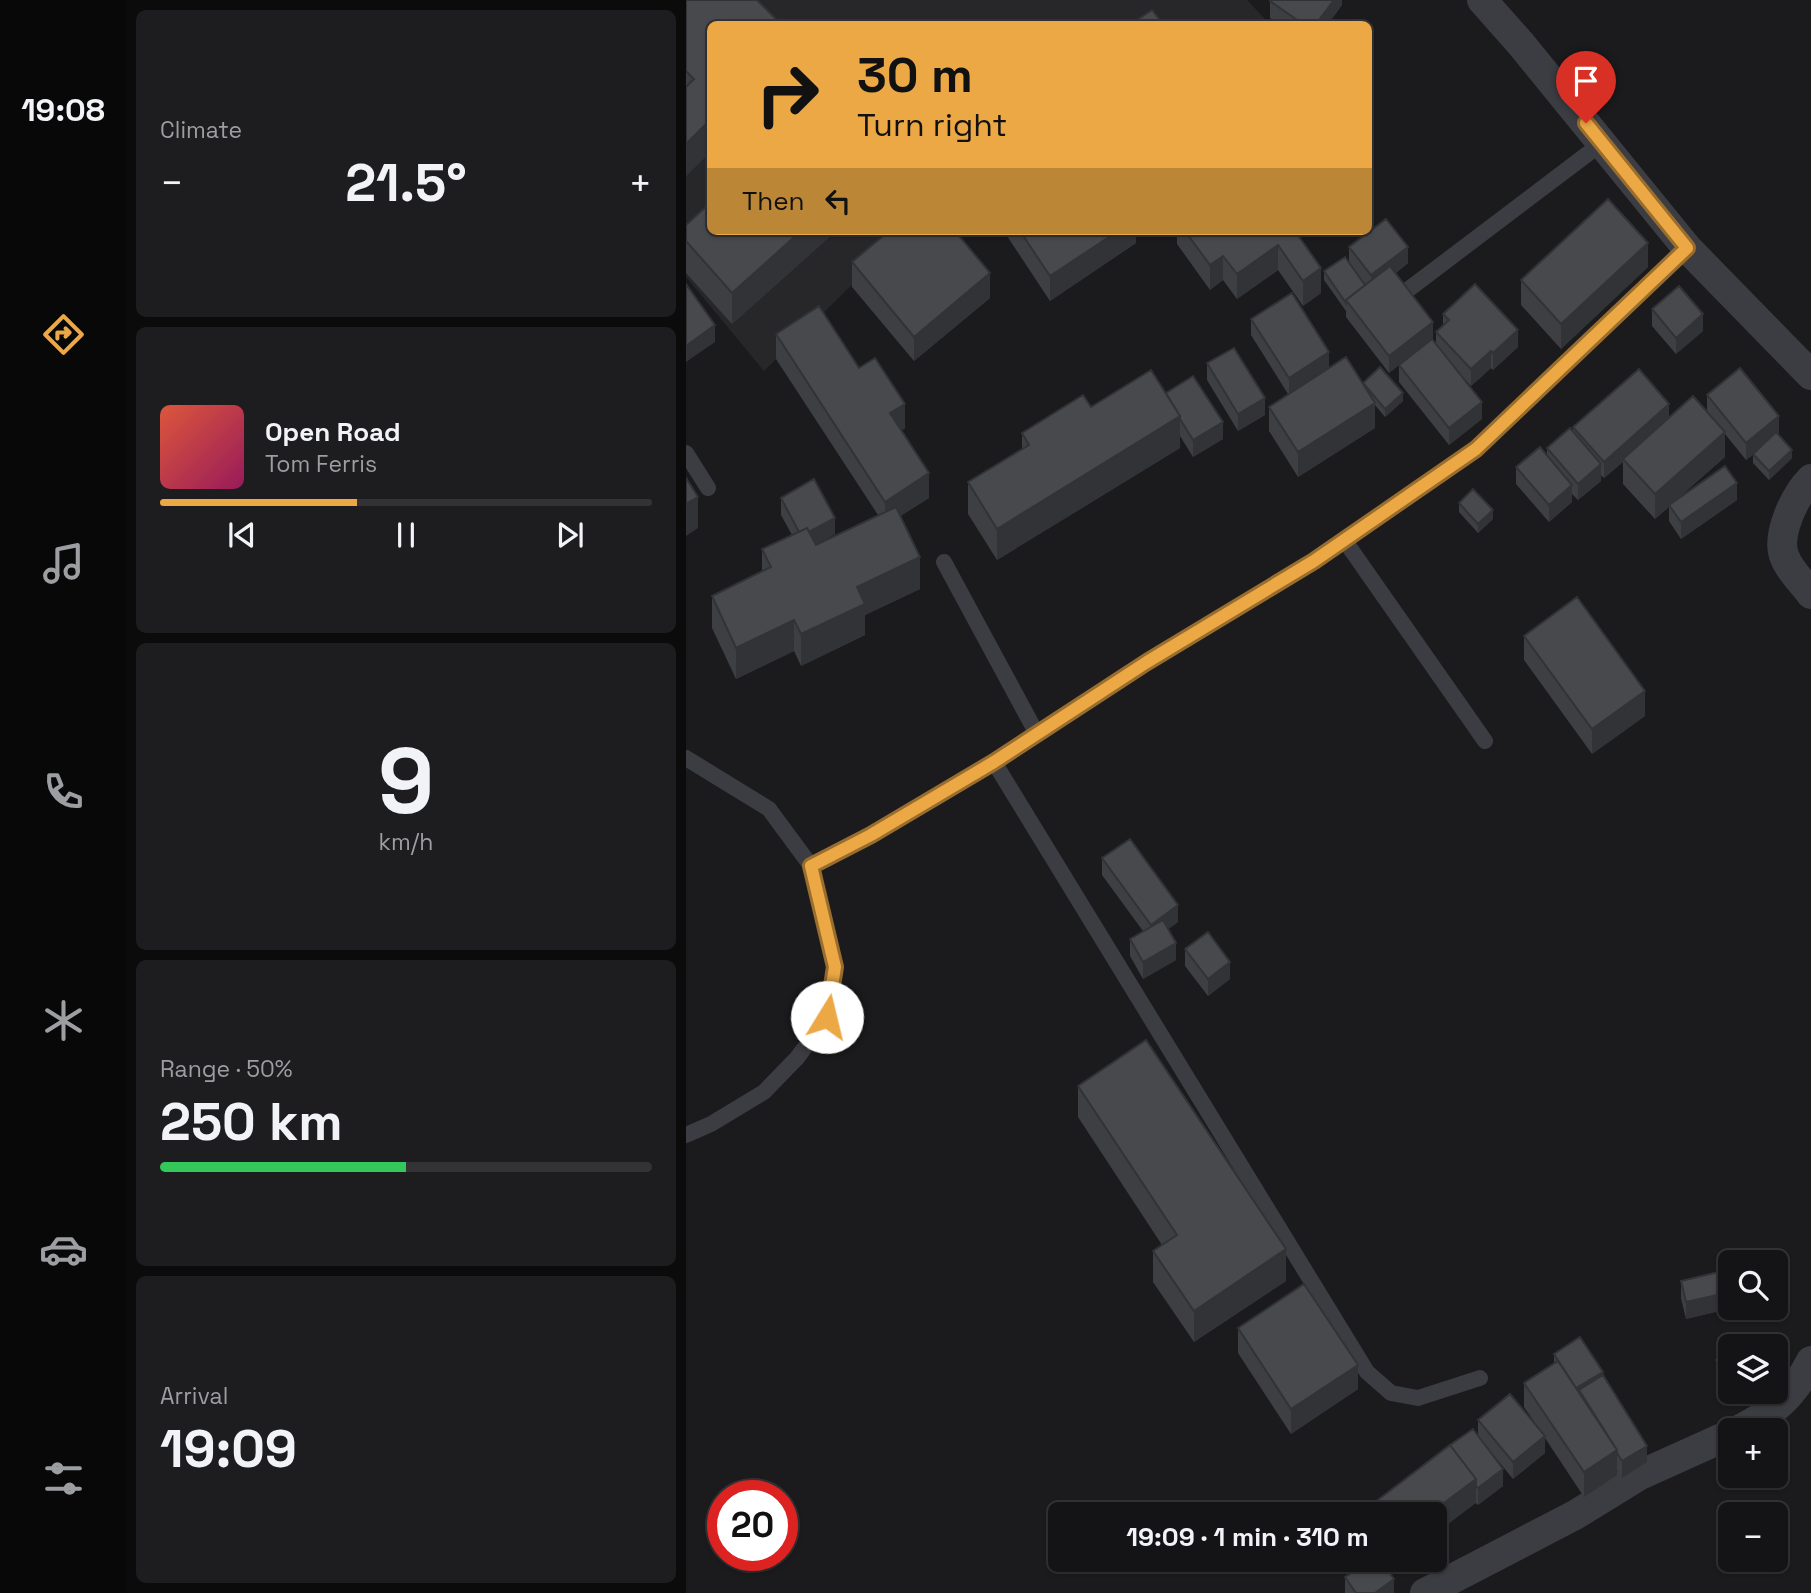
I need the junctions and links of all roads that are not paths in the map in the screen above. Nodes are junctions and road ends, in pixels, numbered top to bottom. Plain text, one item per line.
1 (1482, 0) edge
2 (1602, 143) junction
3 (1687, 248) junction
4 (1409, 289) edge
5 (1811, 375) edge
6 (686, 453) edge
7 (1811, 479) edge
8 (708, 488) dead end
9 (1345, 541) junction
10 (944, 562) dead end
11 (1811, 594) edge
12 (1037, 734) junction
13 (1486, 741) dead end
14 (686, 758) edge
15 (994, 762) junction
16 (811, 866) junction
17 (686, 1135) edge
18 (1811, 1362) edge
19 (1480, 1378) dead end
20 (1761, 1418) edge
21 (1718, 1440) edge
22 (1425, 1593) edge

1 - 2 street
2 - 3 street
2 - 4 lane
3 - 5 street
3 - 9 lane
6 - 8 lane
7 - 11 street
9 - 12 lane
9 - 13 lane
10 - 12 lane
12 - 15 lane
14 - 16 lane
15 - 16 lane
15 - 19 lane
16 - 17 lane
18 - 20 street
21 - 22 street

